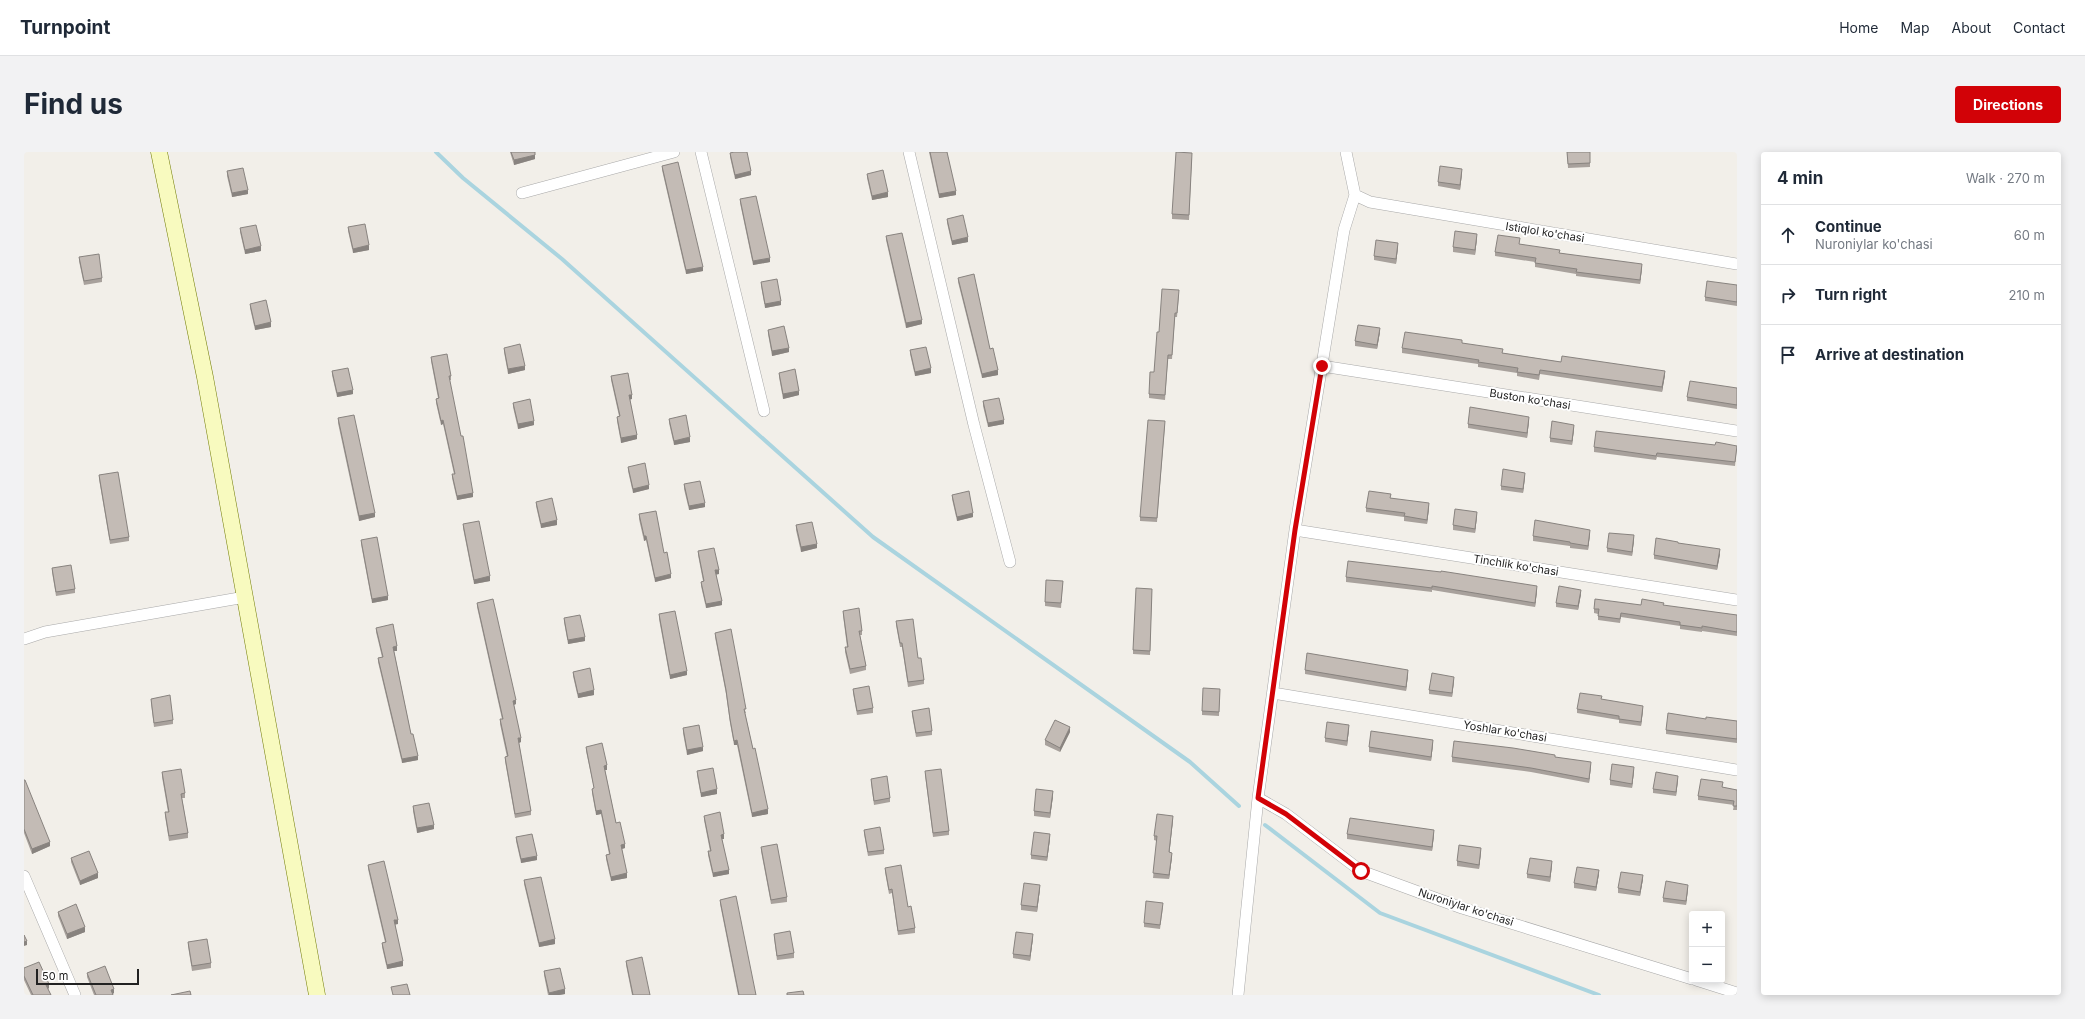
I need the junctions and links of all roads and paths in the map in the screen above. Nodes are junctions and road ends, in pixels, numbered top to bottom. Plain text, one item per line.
1 (159, 152) edge
2 (674, 152) edge
3 (701, 152) edge
4 (909, 152) edge
5 (1346, 152) edge
6 (522, 193) dead end
7 (1355, 195) junction
8 (1737, 264) edge
9 (1322, 366) junction
10 (764, 411) dead end
11 (1737, 431) edge
12 (1295, 530) junction
13 (1010, 562) dead end
14 (245, 597) junction
15 (1737, 600) edge
16 (24, 639) edge
17 (1273, 693) junction
18 (1737, 770) edge
19 (1258, 798) junction
20 (24, 876) edge
21 (1689, 978) edge
22 (1705, 983) edge
23 (1737, 993) edge
24 (75, 995) edge
25 (318, 995) edge
26 (1238, 995) edge

1 - 14 main road
2 - 6 street
3 - 10 street
4 - 13 street
5 - 7 street
7 - 8 street, Istiqlol ko'chasi
7 - 9 street
9 - 11 street, Buston ko'chasi
9 - 12 street
12 - 15 street, Tinchlik ko'chasi
12 - 17 street
14 - 16 street
14 - 25 main road
17 - 18 street, Yoshlar ko'chasi
17 - 19 street
19 - 21 street, Nuroniylar ko'chasi
19 - 26 street
20 - 24 street
22 - 23 street

